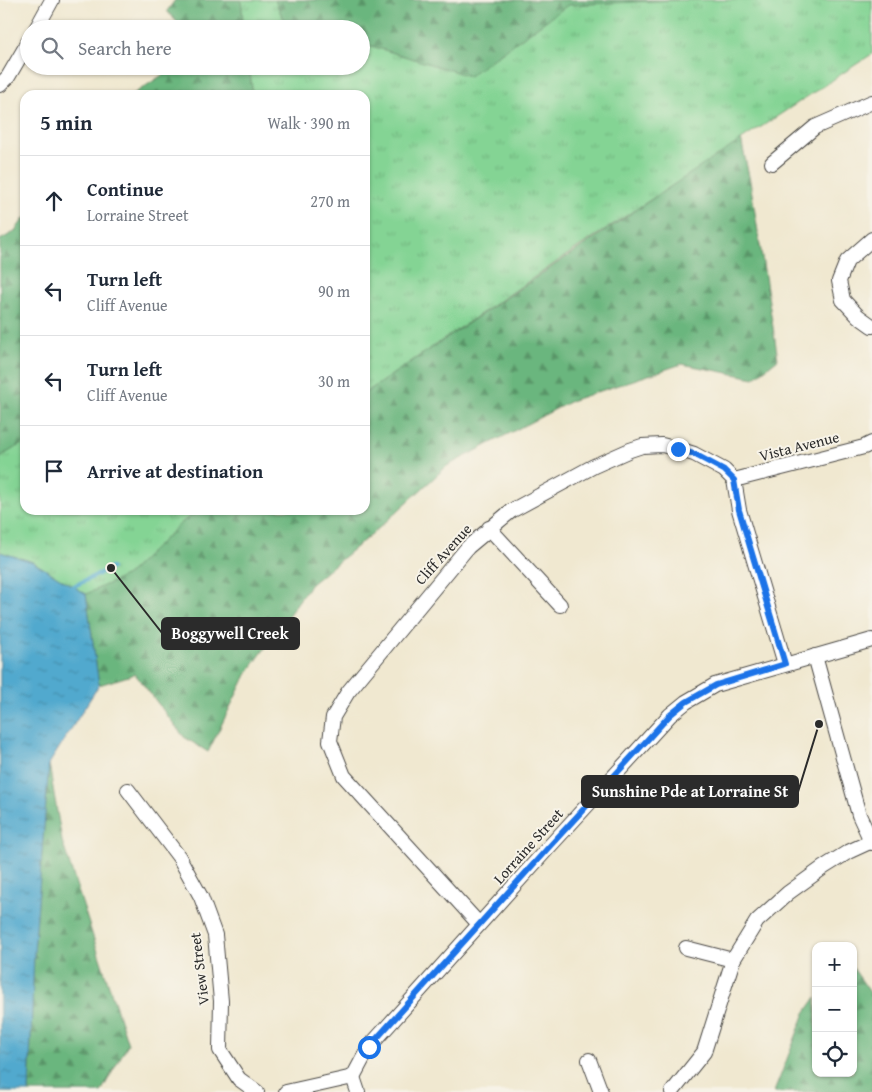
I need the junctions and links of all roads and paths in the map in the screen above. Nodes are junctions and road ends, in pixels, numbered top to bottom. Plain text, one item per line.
1 (52, 0) edge
2 (41, 20) edge
3 (20, 56) edge
4 (0, 85) edge
5 (872, 102) edge
6 (772, 163) dead end
7 (872, 239) edge
8 (872, 326) edge
9 (872, 443) edge
10 (734, 480) junction
11 (489, 528) junction
12 (560, 605) dead end
13 (872, 640) edge
14 (815, 656) junction
15 (785, 664) junction
16 (128, 790) dead end
17 (872, 842) edge
18 (479, 924) junction
19 (686, 948) dead end
20 (733, 960) junction
21 (589, 1060) dead end
22 (353, 1077) junction
23 (258, 1092) edge
24 (286, 1092) edge
25 (358, 1092) edge
26 (600, 1092) edge
27 (672, 1092) edge

1 - 2 street
3 - 4 street
5 - 6 street
7 - 8 street
9 - 10 street, Vista Avenue
10 - 11 street, Cliff Avenue
10 - 15 street
11 - 12 street
11 - 18 street, Cliff Avenue
13 - 14 street, Lorraine Street
14 - 15 street, Lorraine Street
14 - 17 street
15 - 18 street, Lorraine Street
16 - 23 street, View Street
17 - 20 street
18 - 22 street, Lorraine Street
19 - 20 street
20 - 27 street
21 - 26 street
22 - 24 street
22 - 25 street

